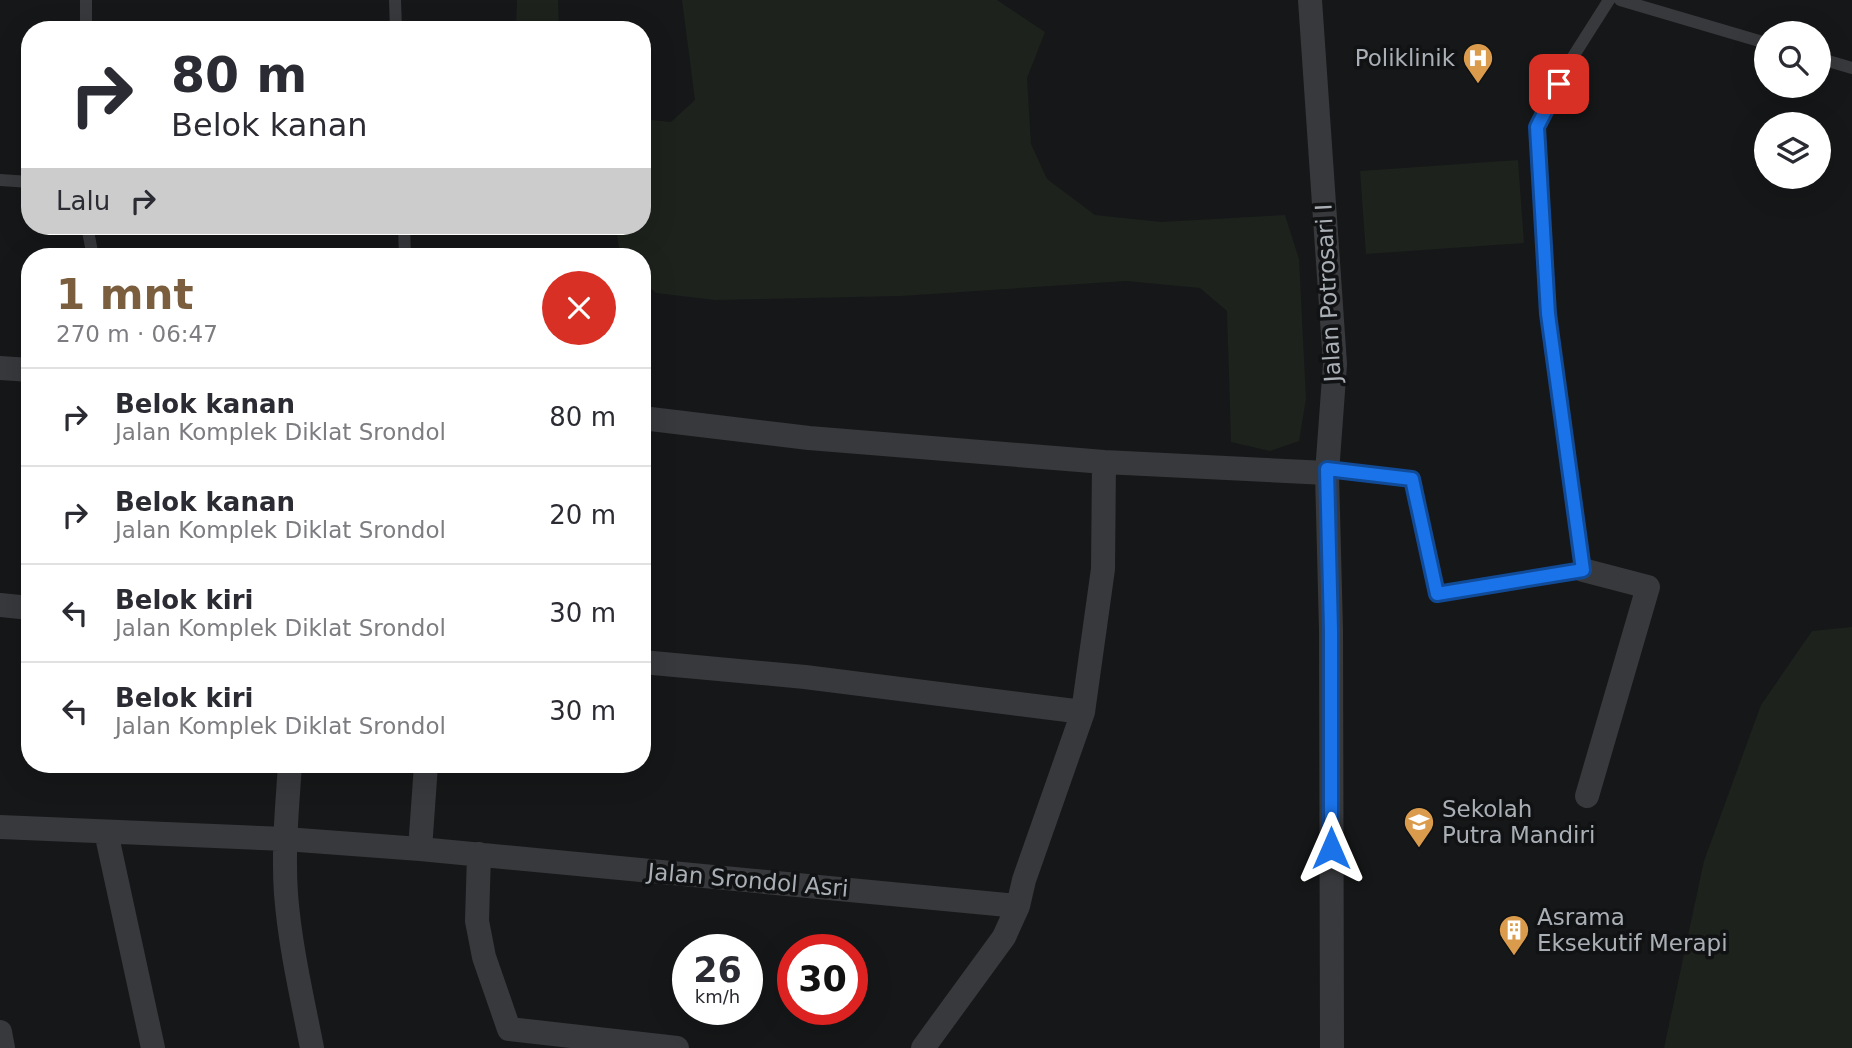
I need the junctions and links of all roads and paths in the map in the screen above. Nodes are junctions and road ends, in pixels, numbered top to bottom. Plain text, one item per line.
1 (86, 0) edge
2 (395, 0) edge
3 (1310, 0) edge
4 (1609, 0) edge
5 (1620, 0) edge
6 (86, 21) edge
7 (396, 21) edge
8 (1754, 39) edge
9 (1831, 62) edge
10 (1852, 68) edge
11 (0, 180) edge
12 (21, 181) edge
13 (0, 368) edge
14 (21, 369) edge
15 (651, 419) edge
16 (1104, 462) junction
17 (1327, 471) junction
18 (1583, 570) junction
19 (0, 605) edge
20 (21, 607) edge
21 (651, 663) edge
22 (1083, 712) junction
23 (289, 773) edge
24 (425, 773) edge
25 (1587, 796) dead end
26 (0, 827) edge
27 (106, 832) junction
28 (285, 839) junction
29 (420, 849) junction
30 (479, 854) junction
31 (1018, 906) junction
32 (0, 1032) edge
33 (511, 1039) edge
34 (3, 1048) edge
35 (153, 1048) edge
36 (312, 1048) edge
37 (677, 1048) edge
38 (923, 1048) edge
39 (1332, 1048) edge

1 - 6 lane
2 - 7 lane
3 - 17 street, Jalan Potrosari I
4 - 18 lane
5 - 8 lane
9 - 10 lane
11 - 12 lane
13 - 14 street
15 - 16 street
16 - 17 street
16 - 22 street
17 - 18 lane
17 - 39 street, Jalan Potrosari I
18 - 25 street
19 - 20 street
21 - 22 street
22 - 31 street
23 - 28 street
24 - 29 street
26 - 27 street, Jalan Srondol Asri
27 - 28 street, Jalan Srondol Asri
27 - 35 street
28 - 29 street, Jalan Srondol Asri
28 - 36 street
29 - 30 street, Jalan Srondol Asri
30 - 31 street, Jalan Srondol Asri
30 - 33 street
31 - 38 street
32 - 34 street
33 - 37 street

